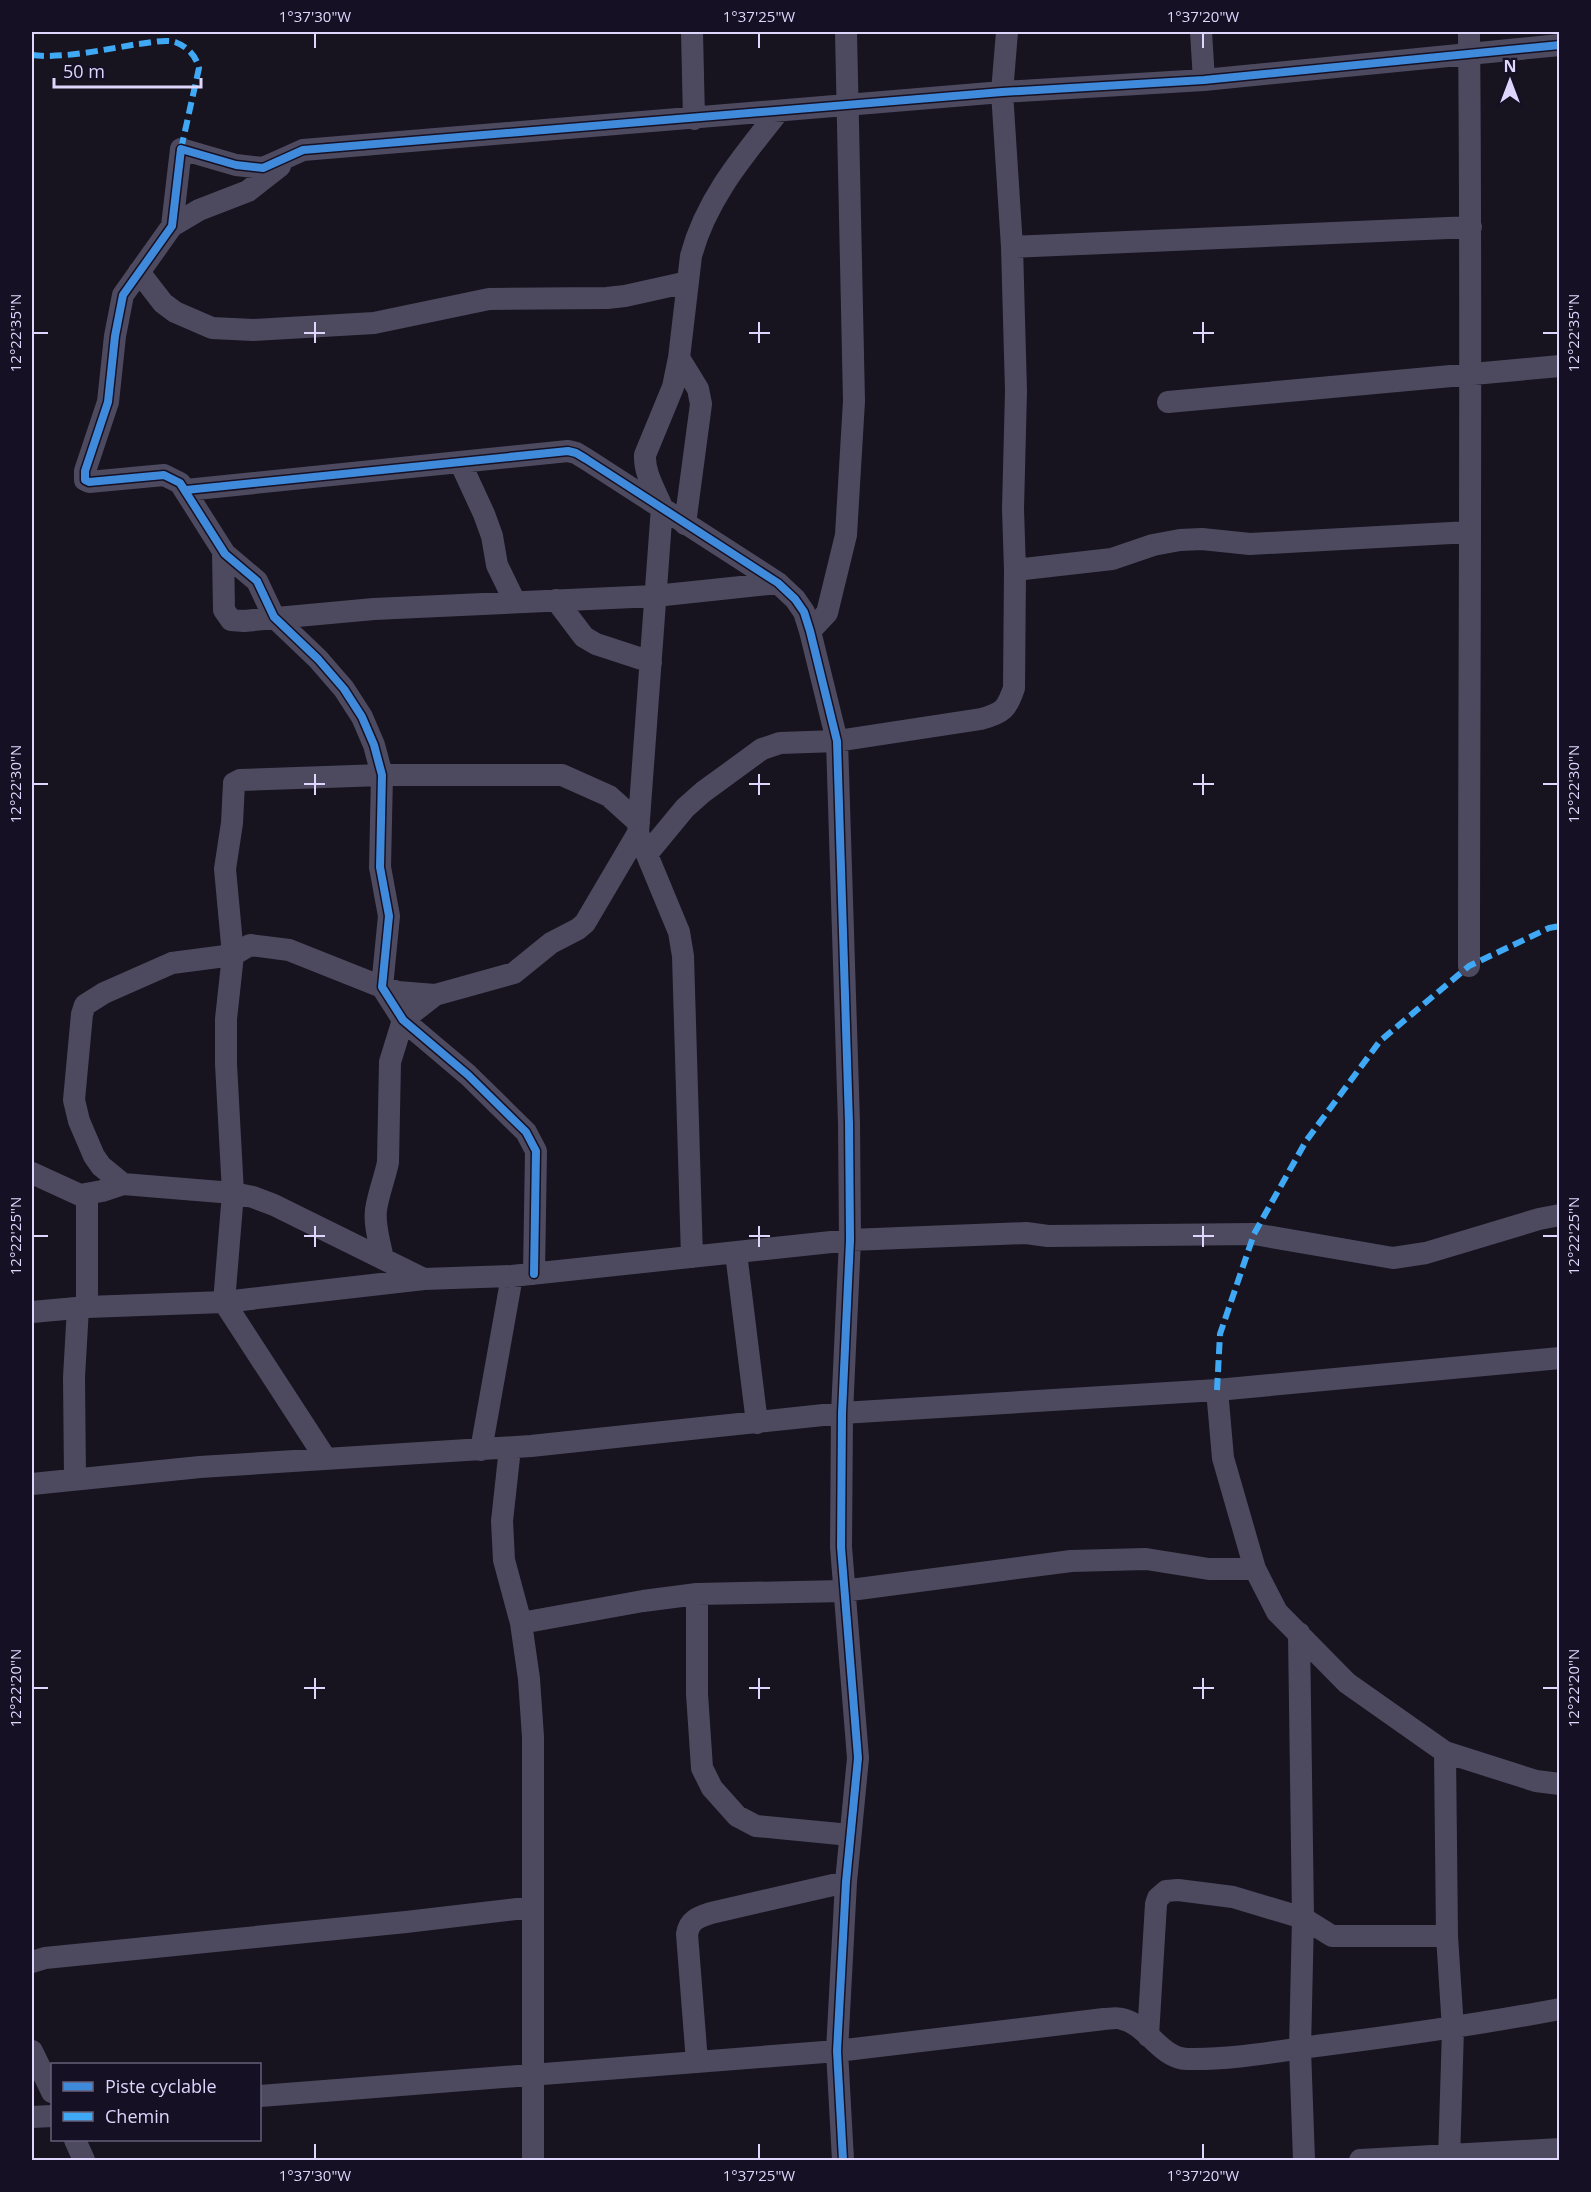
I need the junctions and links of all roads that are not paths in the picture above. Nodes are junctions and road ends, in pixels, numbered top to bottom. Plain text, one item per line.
1 (692, 32) edge
2 (846, 32) edge
3 (1007, 32) edge
4 (1201, 32) edge
5 (1468, 32) edge
6 (1560, 45) edge
7 (1469, 55) junction
8 (1204, 80) junction
9 (1002, 92) junction
10 (846, 106) junction
11 (779, 111) junction
12 (694, 119) junction
13 (303, 150) junction
14 (172, 226) junction
15 (1471, 227) junction
16 (1012, 247) junction
17 (139, 272) junction
18 (688, 282) junction
19 (679, 358) junction
20 (1560, 366) edge
21 (1469, 374) junction
22 (1168, 402) dead end
23 (460, 462) junction
24 (186, 490) junction
25 (662, 507) junction
26 (685, 524) junction
27 (1469, 532) junction
28 (223, 551) junction
29 (1015, 570) junction
30 (778, 583) junction
31 (655, 596) junction
32 (556, 600) junction
33 (515, 602) junction
34 (274, 617) junction
35 (810, 631) junction
36 (651, 662) junction
37 (837, 741) junction
38 (382, 775) junction
39 (639, 828) junction
40 (647, 854) junction
41 (233, 955) junction
42 (1469, 966) dead end
43 (382, 987) junction
44 (435, 995) junction
45 (403, 1020) junction
46 (32, 1173) edge
47 (123, 1184) junction
48 (233, 1193) junction
49 (87, 1194) junction
50 (1560, 1215) edge
51 (850, 1240) junction
52 (736, 1253) junction
53 (692, 1257) junction
54 (383, 1258) junction
55 (523, 1275) junction
56 (424, 1279) junction
57 (224, 1302) junction
58 (83, 1307) junction
59 (32, 1312) edge
60 (1560, 1358) edge
61 (1217, 1390) junction
62 (842, 1413) junction
63 (757, 1423) junction
64 (510, 1448) junction
65 (481, 1449) junction
66 (326, 1459) junction
67 (75, 1479) junction
68 (32, 1484) edge
69 (1255, 1569) junction
70 (843, 1591) junction
71 (697, 1594) junction
72 (521, 1623) junction
73 (1299, 1633) junction
74 (1445, 1752) junction
75 (1560, 1784) edge
76 (850, 1835) junction
77 (846, 1882) junction
78 (533, 1907) junction
79 (1303, 1918) junction
80 (1447, 1936) junction
81 (32, 1962) edge
82 (1560, 2009) edge
83 (1453, 2029) junction
84 (1148, 2036) junction
85 (1300, 2049) junction
86 (32, 2051) edge
87 (837, 2051) junction
88 (697, 2062) junction
89 (532, 2074) junction
90 (51, 2090) edge
91 (261, 2096) edge
92 (51, 2116) edge
93 (32, 2117) edge
94 (76, 2141) edge
95 (1560, 2149) edge
96 (1449, 2158) edge
97 (84, 2160) edge
98 (533, 2160) edge
99 (843, 2160) edge
100 (1304, 2160) edge
101 (1360, 2160) edge

1 - 12 street
2 - 10 street
3 - 9 street
4 - 8 street
5 - 7 street
6 - 7 street
7 - 8 street
7 - 15 street
8 - 9 street
9 - 10 street
9 - 16 street
10 - 11 street
10 - 35 street
11 - 12 street
11 - 18 street
12 - 13 street
13 - 14 street
13 - 14 street
14 - 17 street
15 - 16 street
15 - 21 street
16 - 29 street
17 - 18 street
17 - 24 street
18 - 19 street
19 - 25 street
19 - 26 street
20 - 21 street
21 - 22 street
21 - 27 street
23 - 24 street
23 - 25 street
23 - 33 street
24 - 28 street
25 - 26 street
25 - 31 street
26 - 30 street
27 - 29 street
27 - 42 street
28 - 34 street
28 - 34 street
29 - 37 street
30 - 31 street
30 - 35 street
31 - 32 street
31 - 36 street
32 - 33 street
32 - 36 street
33 - 34 street
34 - 38 street
35 - 37 street
36 - 39 street
37 - 40 street
37 - 51 street
38 - 39 street
38 - 41 street
38 - 43 street
39 - 40 street
39 - 44 street
40 - 53 street
41 - 43 street
41 - 47 street
41 - 48 street
43 - 44 street
43 - 45 street
44 - 45 street
45 - 54 street
45 - 55 street
46 - 49 street
47 - 48 street
47 - 49 street
48 - 54 street
48 - 57 street
49 - 58 street
50 - 51 street
51 - 52 street
51 - 62 street
52 - 53 street
52 - 63 street
53 - 55 street
54 - 56 street
55 - 56 street
55 - 65 street
56 - 57 street
57 - 58 street
57 - 66 street
58 - 59 street
58 - 67 street
60 - 61 street
61 - 62 street
61 - 69 street
62 - 63 street
62 - 70 street
63 - 64 street
64 - 65 street
64 - 72 street
65 - 66 street
66 - 67 street
67 - 68 street
69 - 70 street
69 - 73 street
70 - 71 street
70 - 76 street
71 - 72 street
71 - 76 street
72 - 78 street
73 - 74 street
73 - 79 street
74 - 75 street
74 - 80 street
76 - 77 street
77 - 87 street
77 - 88 street
78 - 81 street
78 - 89 street
79 - 80 street
79 - 84 street
79 - 85 street
80 - 83 street
82 - 83 street
83 - 85 street
83 - 96 street
84 - 85 street
84 - 87 street
85 - 100 street
86 - 90 street
87 - 88 street
87 - 99 street
88 - 89 street
89 - 91 street
89 - 98 street
92 - 93 street
94 - 97 street
95 - 96 street
96 - 101 street

